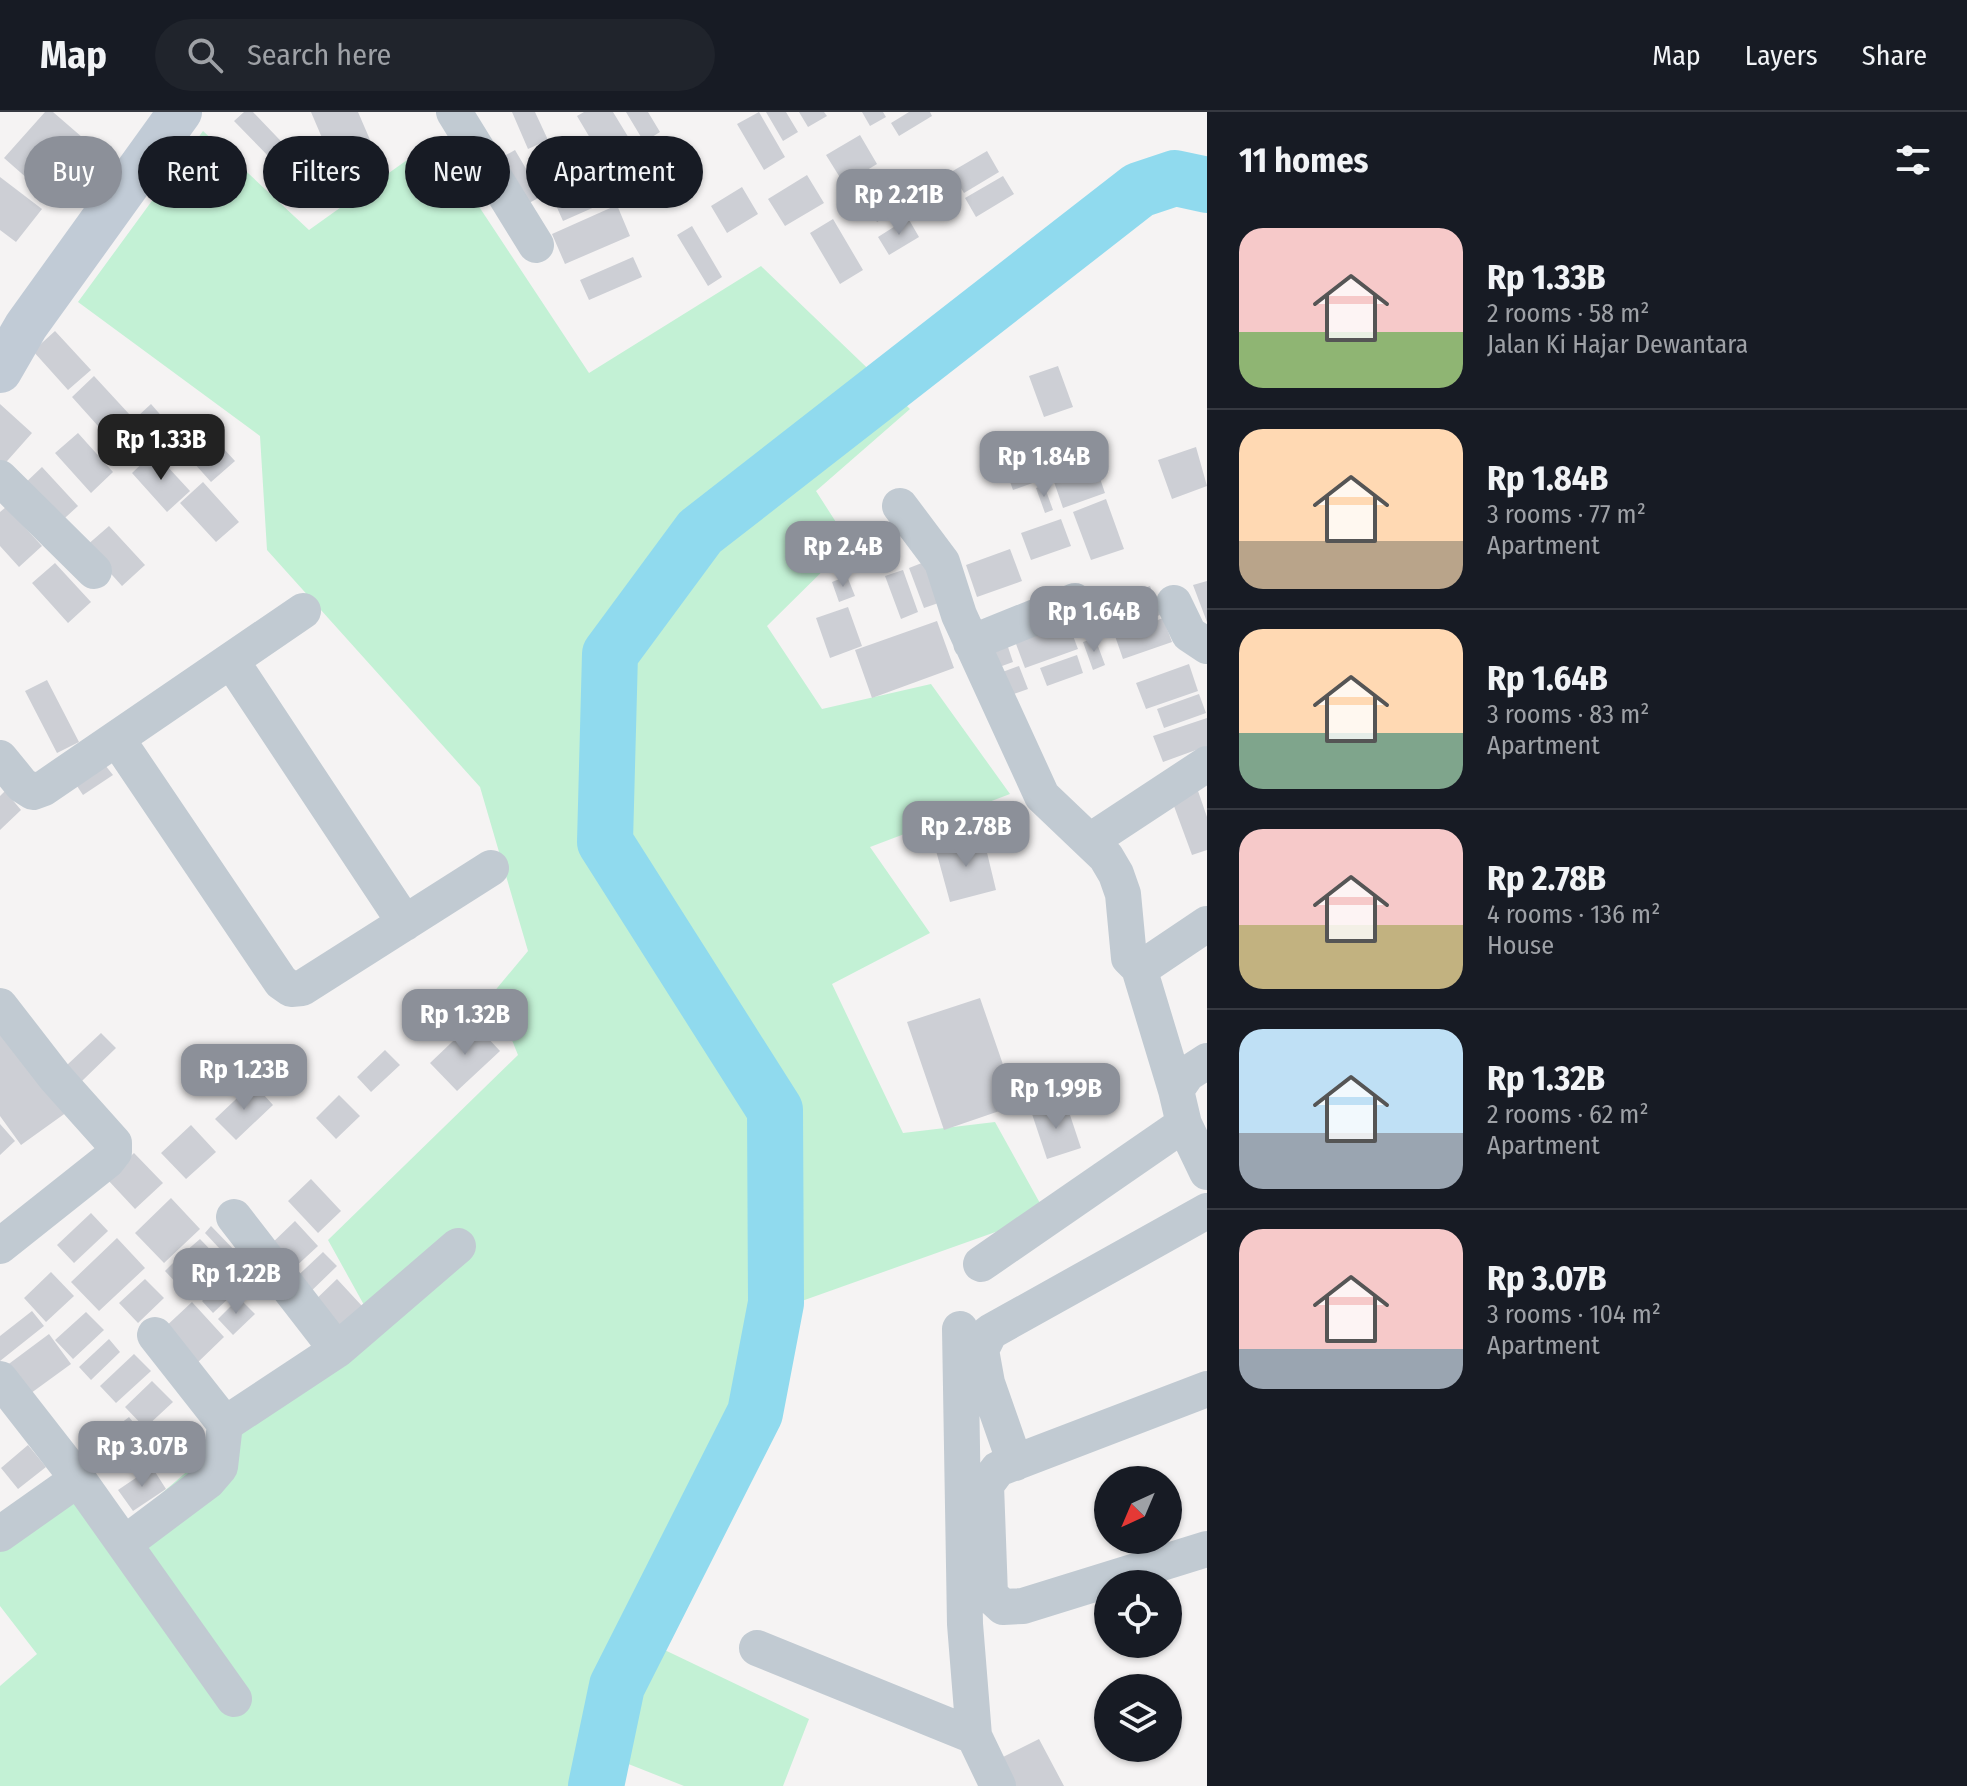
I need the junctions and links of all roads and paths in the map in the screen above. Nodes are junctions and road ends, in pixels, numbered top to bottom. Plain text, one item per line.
1 (180, 112) edge
2 (454, 112) edge
3 (536, 245) dead end
4 (0, 371) edge
5 (0, 478) edge
6 (900, 506) dead end
7 (94, 571) dead end
8 (1075, 601) dead end
9 (1174, 603) dead end
10 (303, 611) dead end
11 (971, 643) junction
12 (1207, 646) edge
13 (232, 662) junction
14 (117, 739) junction
15 (0, 758) edge
16 (1207, 764) edge
17 (1090, 841) junction
18 (491, 868) dead end
19 (405, 923) junction
20 (1207, 924) edge
21 (1139, 968) junction
22 (0, 1006) edge
23 (1207, 1061) edge
24 (1180, 1107) junction
25 (1207, 1172) edge
26 (1207, 1211) edge
27 (234, 1217) dead end
28 (0, 1246) edge
29 (458, 1246) dead end
30 (981, 1264) dead end
31 (960, 1329) dead end
32 (155, 1335) dead end
33 (337, 1350) junction
34 (0, 1379) edge
35 (1207, 1389) edge
36 (225, 1424) junction
37 (1015, 1463) junction
38 (78, 1479) junction
39 (0, 1534) edge
40 (124, 1544) junction
41 (1207, 1549) edge
42 (757, 1648) dead end
43 (234, 1699) dead end
44 (974, 1736) junction
45 (987, 1781) edge

1 - 4 main road
2 - 3 street
5 - 7 street
6 - 11 street
8 - 11 street
9 - 12 street
10 - 13 street
11 - 17 street
13 - 14 street
13 - 19 street
14 - 15 street
14 - 19 street
16 - 17 street
17 - 21 street
18 - 19 street
20 - 21 street
21 - 24 street
22 - 28 street
23 - 24 street
24 - 25 street
24 - 30 street
26 - 37 street
27 - 33 street
29 - 33 street
31 - 44 street
32 - 36 street
33 - 36 street
34 - 38 street
35 - 37 street
36 - 40 street
37 - 41 street
38 - 39 street
38 - 40 street
40 - 43 street
42 - 44 street
44 - 45 street

